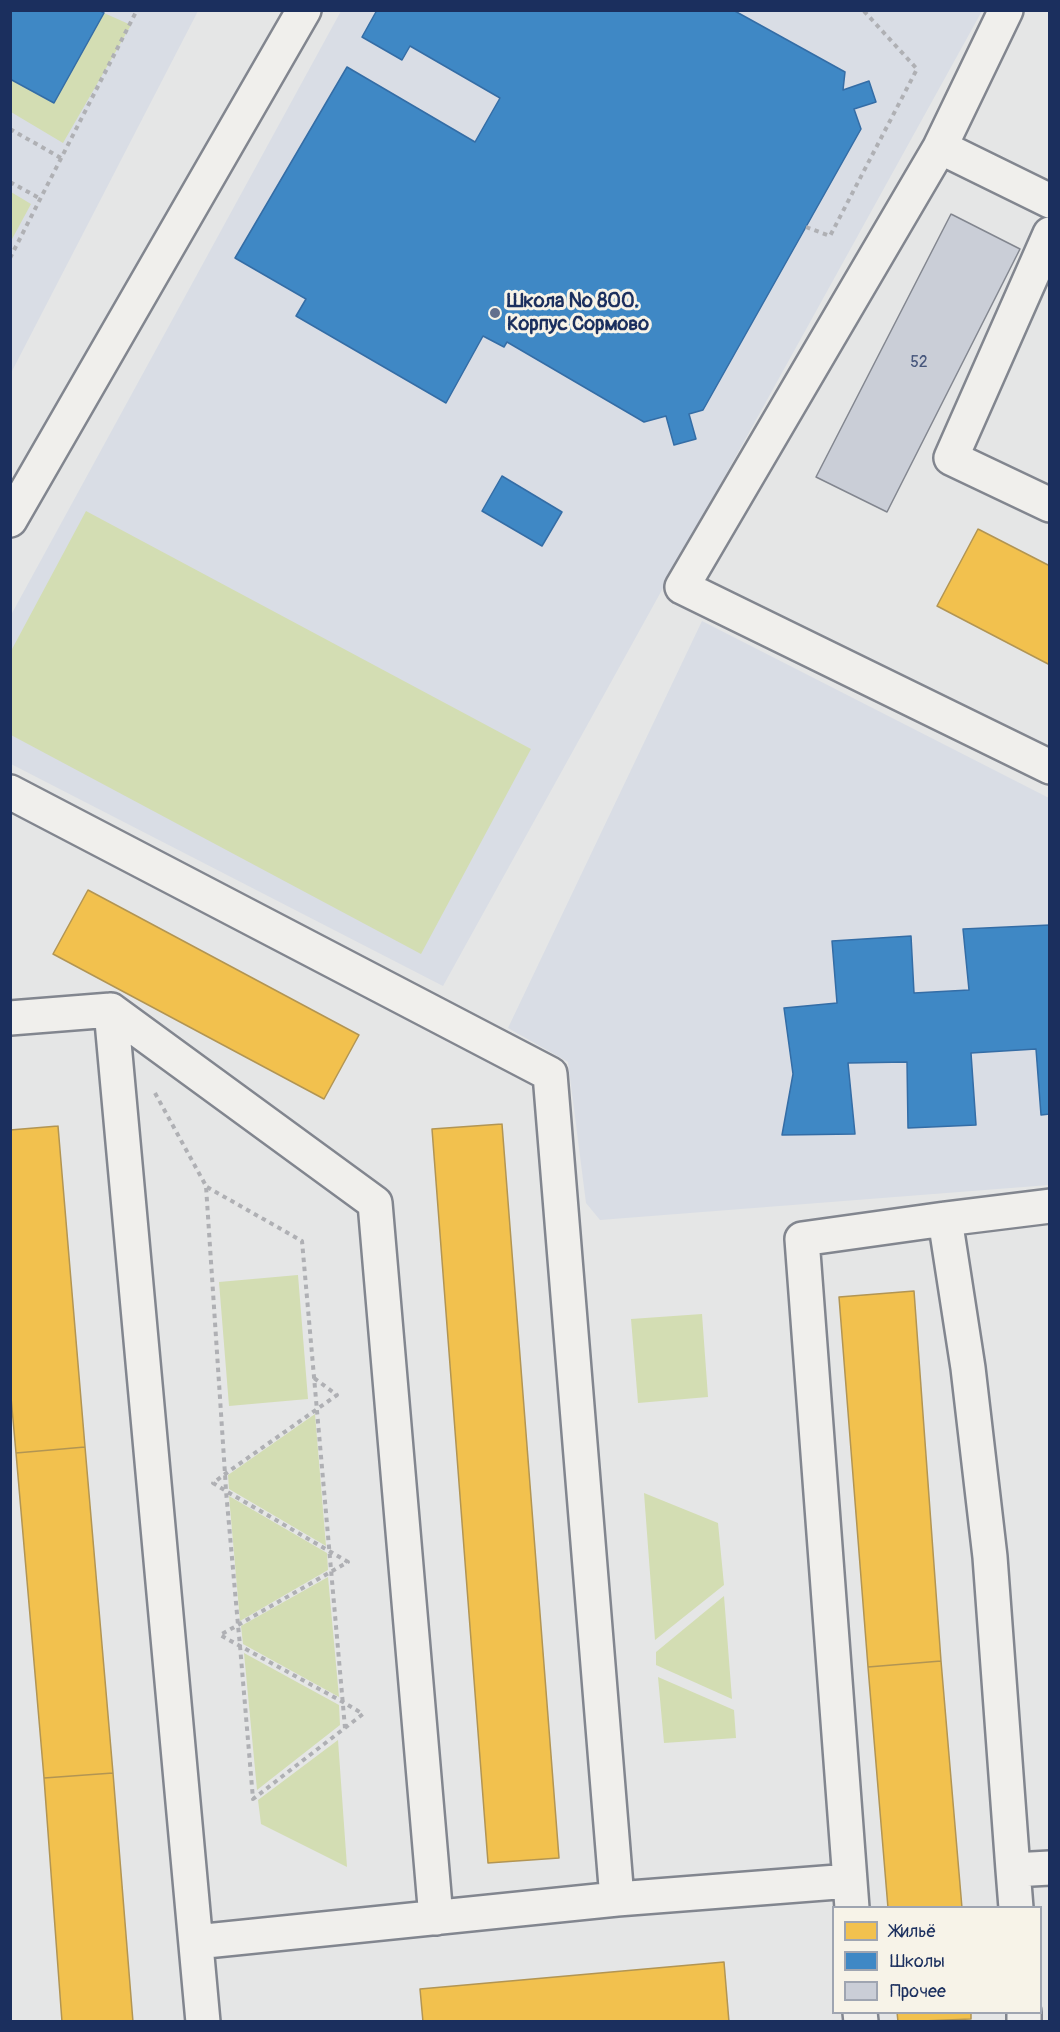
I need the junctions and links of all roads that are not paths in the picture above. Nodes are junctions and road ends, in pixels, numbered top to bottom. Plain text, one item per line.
1 (303, 10) edge
2 (1006, 10) edge
3 (940, 147) junction
4 (1050, 201) edge
5 (1050, 234) edge
6 (1050, 505) edge
7 (10, 520) edge
8 (1050, 767) edge
9 (10, 792) edge
10 (111, 1010) junction
11 (10, 1018) edge
12 (1050, 1206) edge
13 (945, 1219) junction
14 (1050, 1868) edge
15 (1013, 1870) junction
16 (851, 1894) edge
17 (617, 1899) junction
18 (1016, 1906) edge
19 (436, 1918) junction
20 (196, 1942) junction
21 (203, 2022) edge

1 - 7 lane
2 - 3 lane
3 - 4 lane
3 - 8 lane
5 - 6 lane
9 - 17 lane
10 - 11 lane
10 - 19 lane
10 - 20 lane
12 - 13 lane
13 - 15 lane
13 - 16 lane
14 - 15 lane
15 - 18 lane
16 - 17 lane
17 - 19 lane
19 - 20 lane
20 - 21 lane

